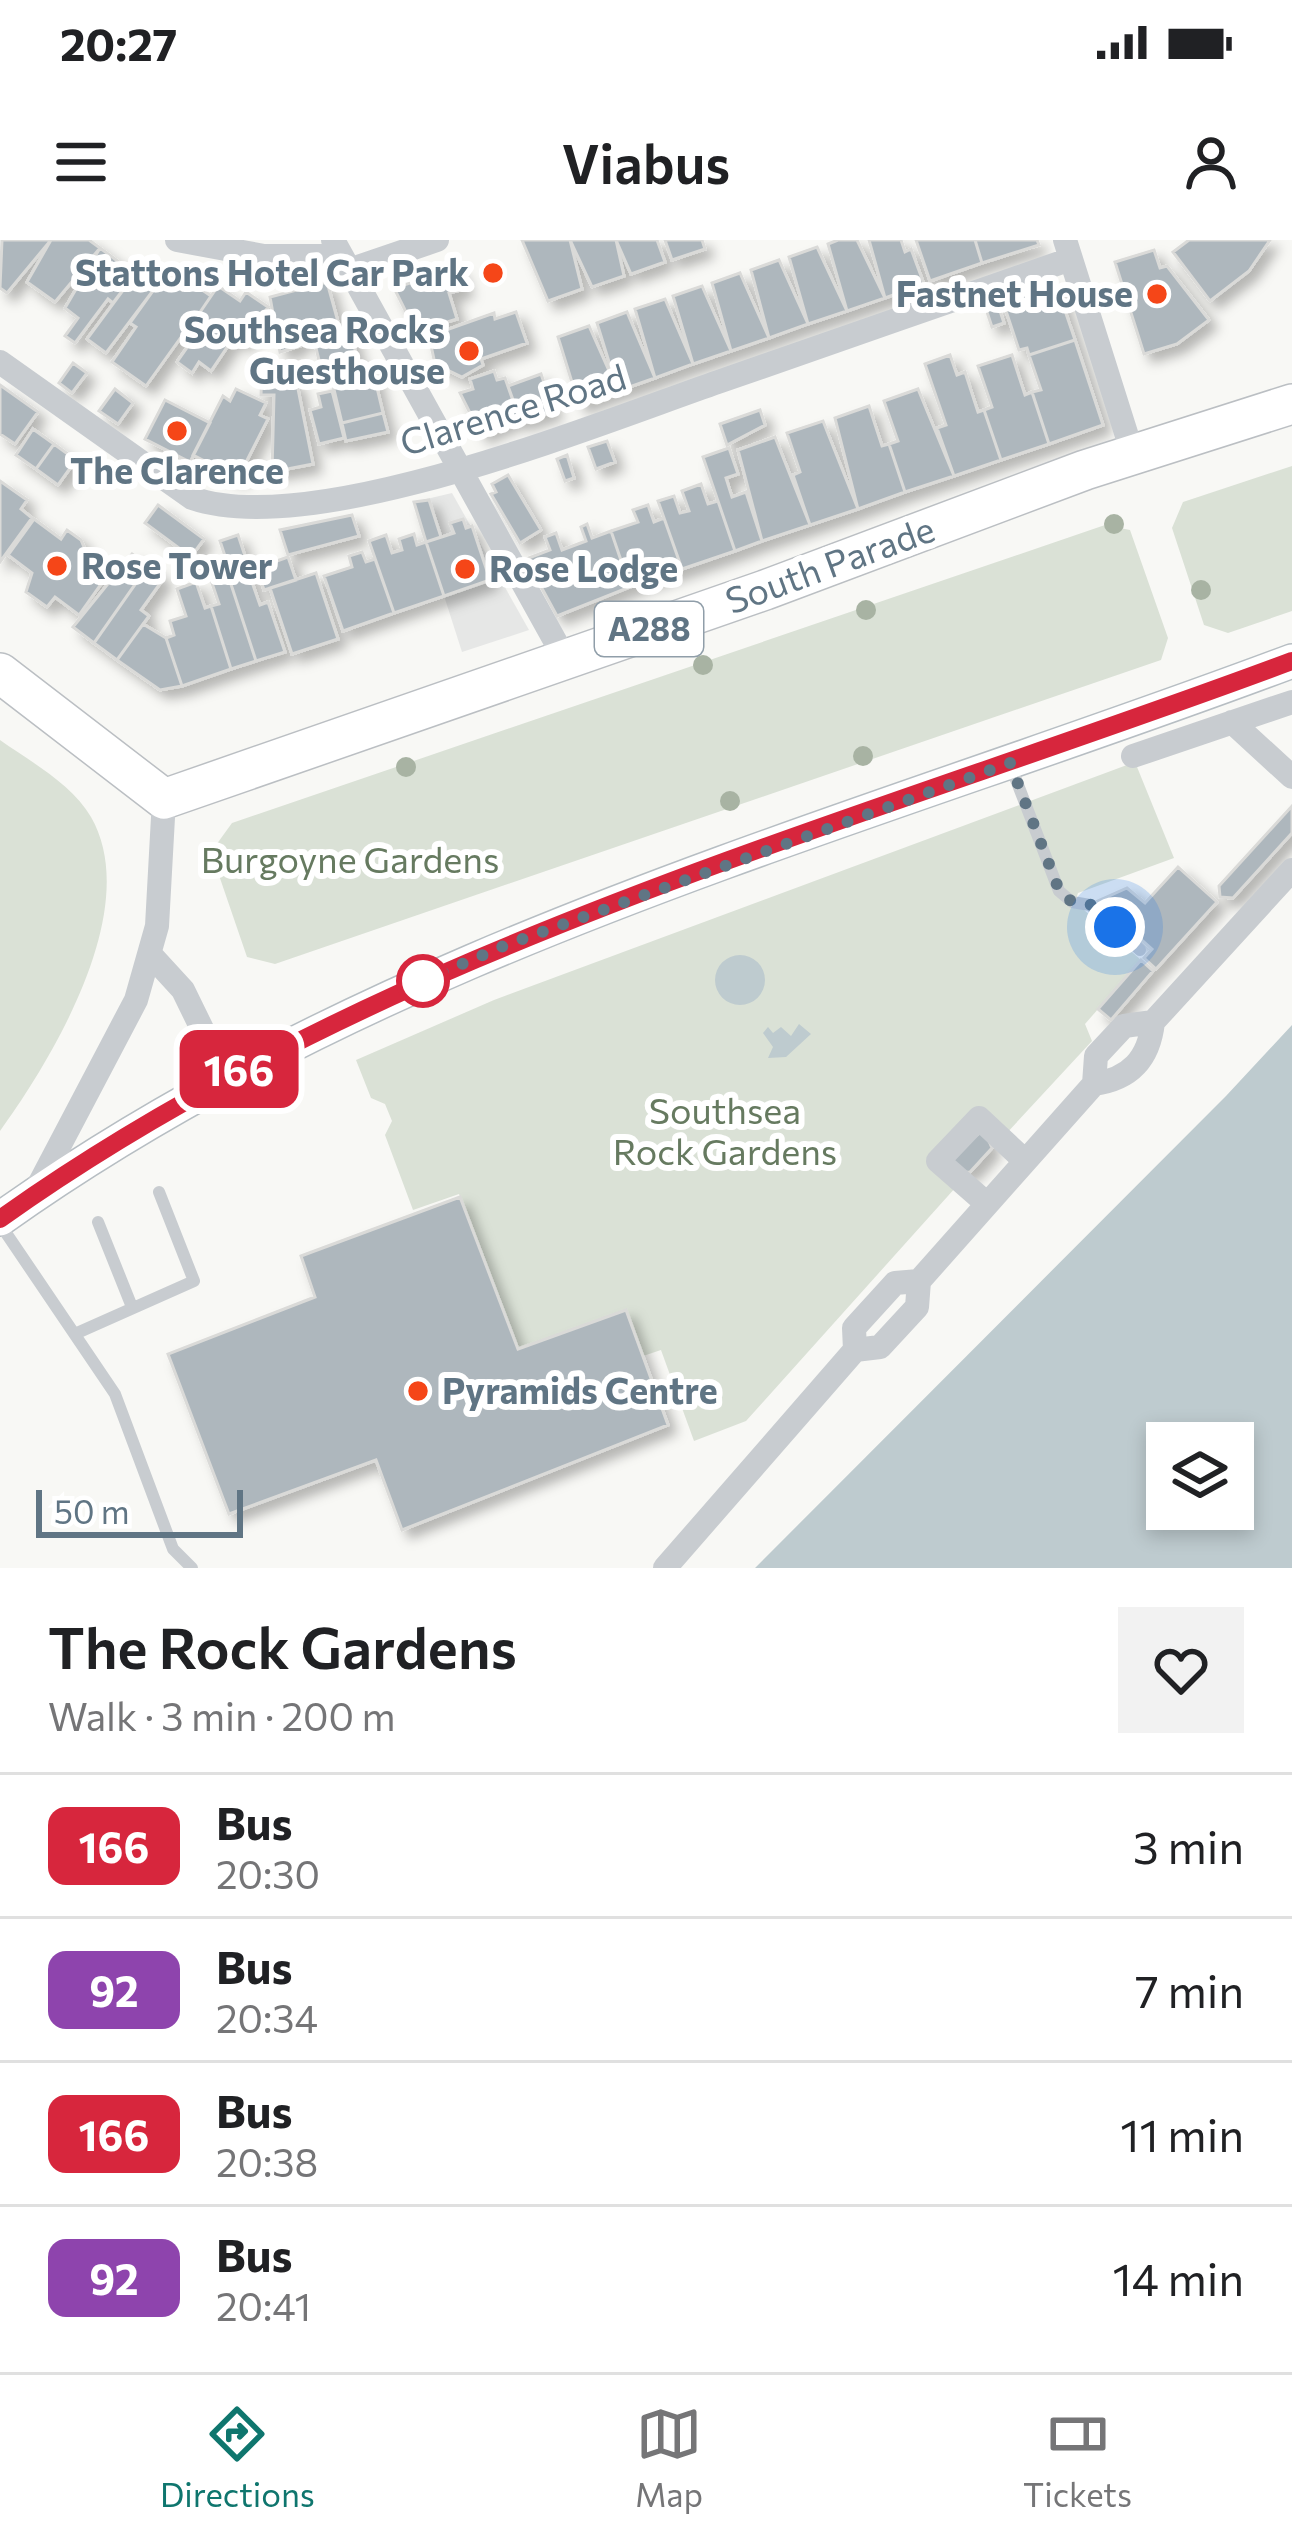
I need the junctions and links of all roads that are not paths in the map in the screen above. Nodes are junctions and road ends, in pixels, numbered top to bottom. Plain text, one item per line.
1 (177, 240) edge
2 (437, 240) edge
3 (1068, 249) edge
4 (341, 255) edge
5 (0, 362) edge
6 (1292, 404) edge
7 (1133, 454) junction
8 (461, 471) junction
9 (564, 657) junction
10 (1292, 661) edge
11 (0, 673) edge
12 (1292, 702) edge
13 (1232, 722) junction
14 (1133, 756) dead end
15 (1010, 763) junction
16 (1292, 777) edge
17 (164, 800) junction
18 (1292, 870) edge
19 (1140, 950) dead end
20 (150, 954) junction
21 (225, 1076) junction
22 (1025, 1161) junction
23 (158, 1192) dead end
24 (34, 1194) junction
25 (986, 1203) junction
26 (0, 1221) edge
27 (98, 1222) dead end
28 (132, 1306) junction
29 (77, 1333) junction
30 (192, 1568) edge
31 (665, 1568) edge

1 - 4 street
2 - 4 street
3 - 7 street
3 - 8 street, Clarence Road
4 - 8 street
5 - 8 street, Clarence Road
6 - 7 main road, South Parade / A288
7 - 9 main road, South Parade / A288
8 - 9 street
9 - 17 main road, South Parade / A288
10 - 15 street
11 - 17 main road
12 - 13 street
13 - 14 street
13 - 16 street
15 - 19 lane
15 - 21 street
17 - 20 street
18 - 22 street
20 - 21 street
20 - 24 street
21 - 24 street
22 - 25 street
22 - 25 street
23 - 28 lane
24 - 26 street
25 - 31 street
26 - 29 lane
27 - 28 lane
28 - 29 lane
29 - 30 lane

